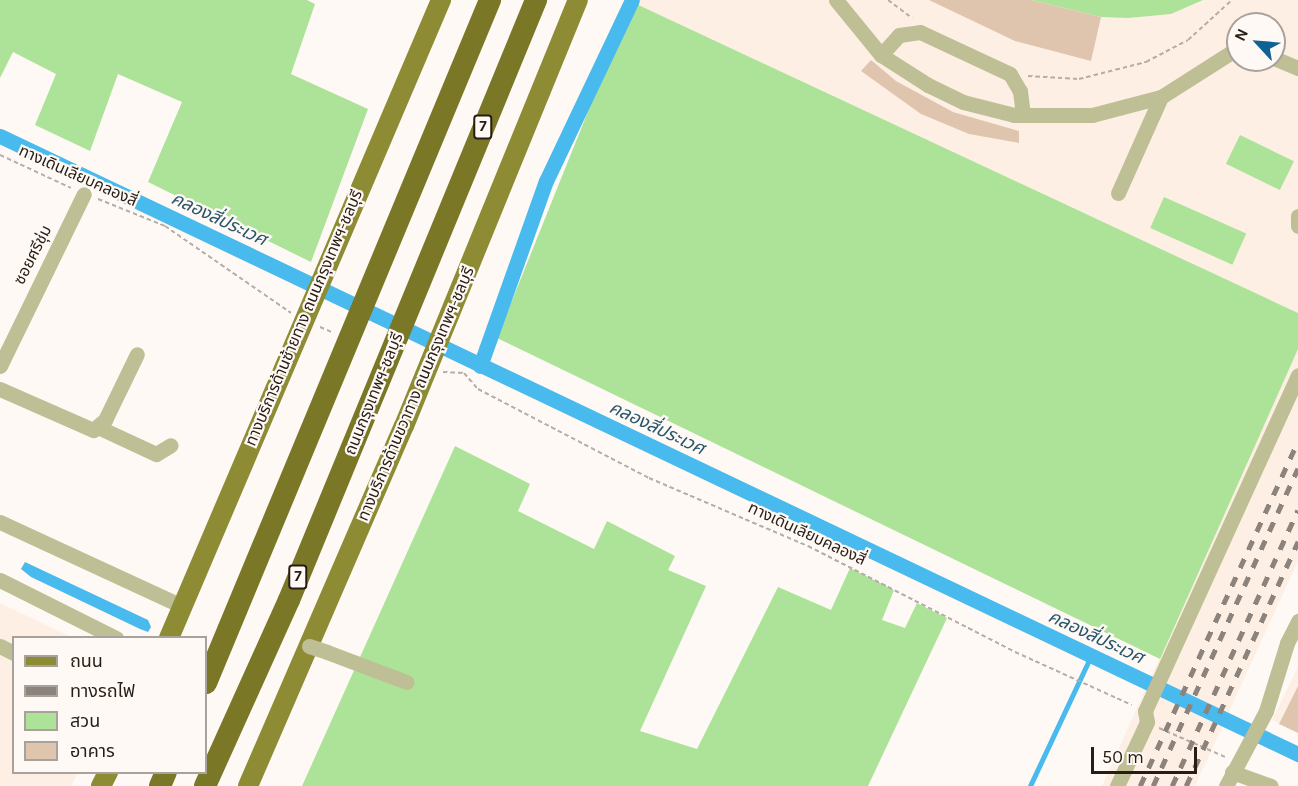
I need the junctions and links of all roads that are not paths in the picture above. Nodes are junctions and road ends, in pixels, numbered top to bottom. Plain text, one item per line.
1 (441, 0) edge
2 (490, 0) edge
3 (536, 0) edge
4 (578, 0) edge
5 (836, 0) edge
6 (881, 55) junction
7 (1226, 56) edge
8 (1161, 97) junction
9 (1023, 115) junction
10 (1118, 193) dead end
11 (84, 194) road end
12 (1298, 216) edge
13 (1298, 226) edge
14 (137, 354) dead end
15 (0, 366) edge
16 (1298, 375) edge
17 (0, 389) edge
18 (100, 428) junction
19 (171, 445) dead end
20 (0, 522) edge
21 (0, 580) edge
22 (182, 606) junction
23 (1298, 621) edge
24 (112, 636) edge
25 (170, 636) edge
26 (1292, 646) edge
27 (318, 649) junction
28 (207, 681) edge
29 (406, 682) dead end
30 (1236, 768) edge
31 (205, 786) edge
32 (248, 786) edge
33 (1117, 786) edge
34 (1271, 786) edge

1 - 22 main road, ทางบริการด้านซ้ายทาง ถนนกรุงเทพฯ-ชลบุรี
2 - 28 highway
3 - 31 highway, ถนนกรุงเทพฯ-ชลบุรี / 7
4 - 27 main road, ทางบริการด้านขวาทาง ถนนกรุงเทพฯ-ชลบุรี
5 - 6 street
6 - 9 street
6 - 9 street
7 - 8 street
8 - 9 street
8 - 10 street
11 - 15 street, ซอยศรีชุ่ม
12 - 13 street
14 - 18 street
16 - 33 street
17 - 18 street
18 - 19 street
20 - 22 street
21 - 24 street
22 - 25 main road, ทางบริการด้านซ้ายทาง ถนนกรุงเทพฯ-ชลบุรี
23 - 26 street
26 - 30 street
27 - 29 street
27 - 32 main road, ทางบริการด้านขวาทาง ถนนกรุงเทพฯ-ชลบุรี
30 - 34 street

